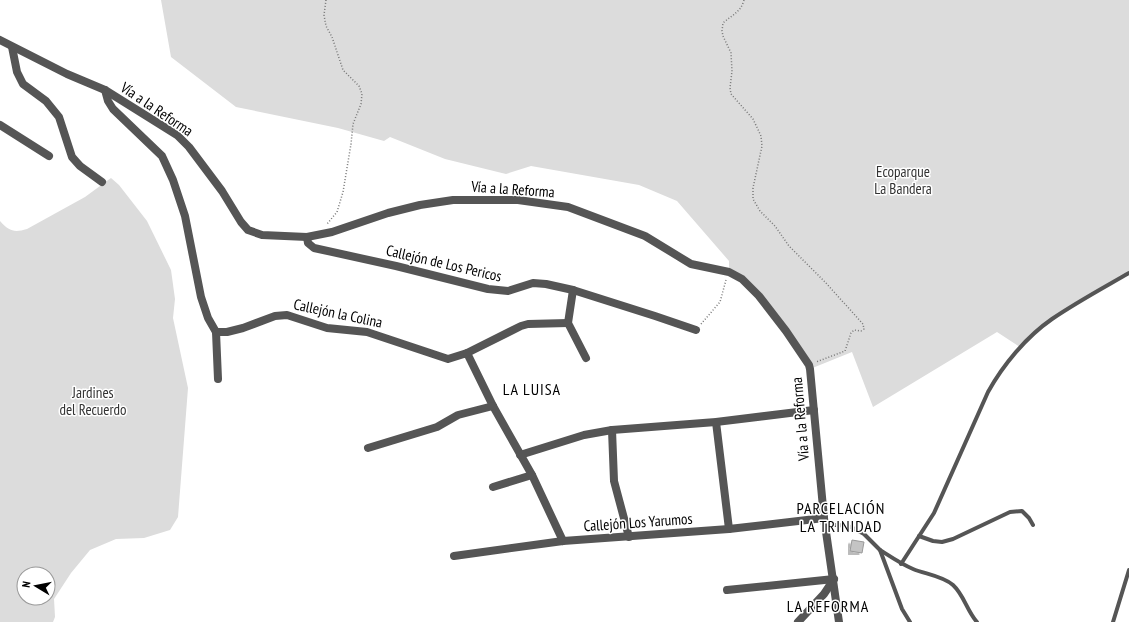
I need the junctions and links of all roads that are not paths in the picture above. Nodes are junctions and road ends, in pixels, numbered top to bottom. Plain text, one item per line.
1 (0, 40) edge
2 (12, 47) junction
3 (105, 90) junction
4 (0, 125) edge
5 (49, 156) dead end
6 (102, 182) dead end
7 (307, 237) junction
8 (1129, 273) edge
9 (572, 290) junction
10 (568, 323) junction
11 (696, 330) road end
12 (216, 332) junction
13 (467, 353) junction
14 (586, 358) dead end
15 (218, 379) dead end
16 (493, 406) junction
17 (814, 410) junction
18 (716, 422) junction
19 (612, 430) junction
20 (368, 448) dead end
21 (520, 455) junction
22 (532, 475) junction
23 (493, 487) dead end
24 (825, 522) junction
25 (1033, 525) dead end
26 (729, 530) junction
27 (919, 536) junction
28 (629, 537) junction
29 (563, 541) junction
30 (880, 550) junction
31 (454, 556) dead end
32 (901, 564) junction
33 (1129, 570) edge
34 (834, 580) junction
35 (727, 590) dead end
36 (798, 622) edge
37 (839, 622) edge
38 (910, 622) edge
39 (977, 622) edge
40 (1113, 622) edge

1 - 2 street, Vía a la Reforma
2 - 3 street, Vía a la Reforma
2 - 6 street
3 - 7 street, Vía a la Reforma
3 - 12 street
4 - 5 street
7 - 9 street, Callejón de Los Pericos
7 - 17 street, Vía a la Reforma
8 - 27 lane
9 - 10 street
9 - 11 street, Callejón de Los Pericos
10 - 13 street, Callejón la Colina
10 - 14 street
12 - 13 street, Callejón la Colina
12 - 15 street
13 - 16 street
16 - 20 street
16 - 21 street
17 - 18 street
17 - 24 street, Vía a la Reforma
18 - 19 street
18 - 26 street
19 - 21 street
19 - 28 street
21 - 22 street
22 - 23 street
22 - 29 street
24 - 26 street, Callejón Los Yarumos
24 - 30 lane
24 - 34 street, Vía a la Reforma
25 - 27 lane
26 - 28 street, Callejón Los Yarumos
27 - 32 lane
28 - 29 street, Callejón Los Yarumos
29 - 31 street, Callejón Los Yarumos
30 - 32 lane
30 - 38 lane
32 - 39 lane
33 - 40 lane
34 - 35 street
34 - 36 street
34 - 37 street, Vía a la Reforma

